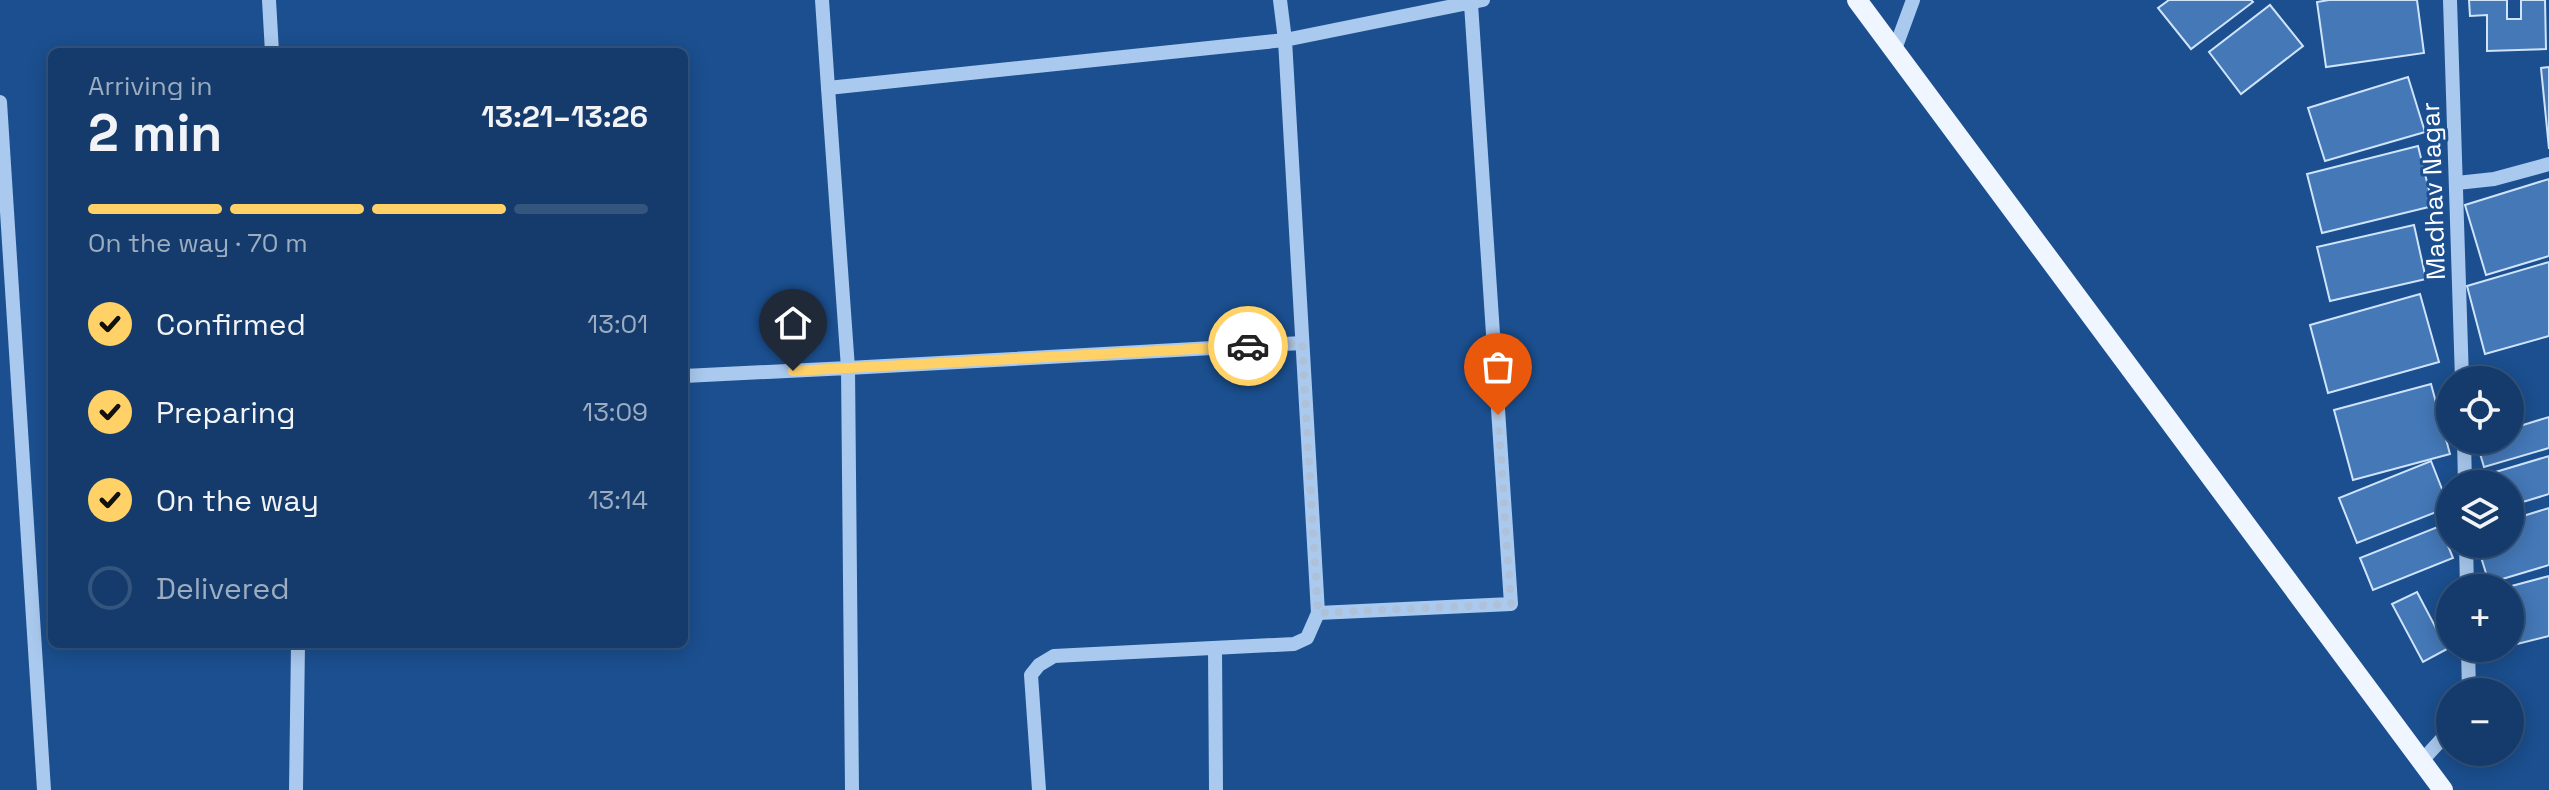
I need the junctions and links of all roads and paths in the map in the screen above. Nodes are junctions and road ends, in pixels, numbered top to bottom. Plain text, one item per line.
1 (269, 0) edge
2 (822, 0) edge
3 (1280, 0) edge
4 (1857, 0) edge
5 (1913, 0) edge
6 (2450, 0) edge
7 (1477, 2) edge
8 (1285, 40) junction
9 (272, 48) edge
10 (1895, 49) junction
11 (828, 88) junction
12 (0, 102) edge
13 (2549, 164) edge
14 (2457, 183) junction
15 (1302, 343) junction
16 (2462, 366) edge
17 (848, 368) junction
18 (688, 376) edge
19 (1318, 613) junction
20 (298, 648) edge
21 (1215, 648) junction
22 (2436, 745) edge
23 (2420, 763) junction
24 (44, 790) edge
25 (296, 790) edge
26 (852, 790) edge
27 (1039, 790) edge
28 (1216, 790) edge
29 (2443, 790) edge

1 - 9 street
2 - 11 street
3 - 8 street
4 - 10 main road
5 - 10 street
6 - 14 street, Madhav Nagar
7 - 8 street
7 - 19 street
8 - 11 street
8 - 15 street
10 - 23 main road
11 - 17 street
12 - 24 street
13 - 14 street
14 - 16 street, Madhav Nagar
15 - 17 street
15 - 19 street
17 - 18 street
17 - 26 street
19 - 21 street
20 - 25 street
21 - 27 street
21 - 28 street
22 - 23 street
23 - 29 main road

